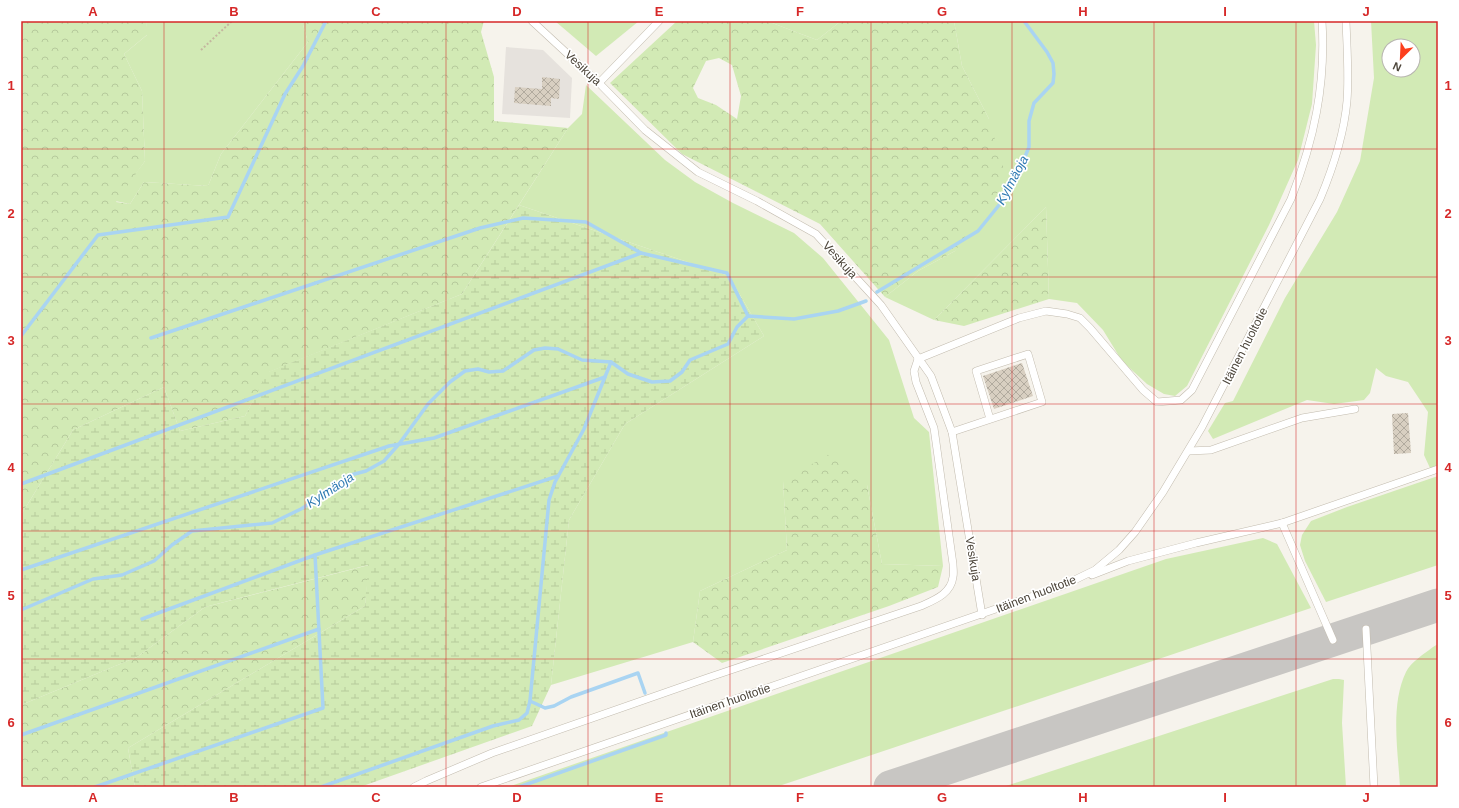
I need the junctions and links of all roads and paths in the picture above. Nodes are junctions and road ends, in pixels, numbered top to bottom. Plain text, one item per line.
1 (232, 21) edge
2 (532, 21) edge
3 (659, 21) edge
4 (1322, 21) edge
5 (1346, 21) edge
6 (201, 50) dead end
7 (599, 83) junction
8 (918, 359) junction
9 (1355, 409) dead end
10 (990, 419) junction
11 (952, 432) junction
12 (1189, 451) junction
13 (1438, 469) edge
14 (1282, 523) junction
15 (1062, 586) junction
16 (982, 615) junction
17 (1366, 629) dead end
18 (1333, 640) dead end
19 (414, 787) edge
20 (481, 787) edge
21 (1374, 787) edge

1 - 6 path
2 - 7 lane, Vesikuja
3 - 7 lane
4 - 8 lane
5 - 12 lane, Itäinen huoltotie
7 - 8 lane, Vesikuja
8 - 11 lane, Vesikuja
8 - 19 lane
9 - 12 lane
10 - 10 lane
10 - 11 lane
11 - 16 lane, Vesikuja
12 - 15 lane, Itäinen huoltotie
13 - 14 lane
14 - 15 lane
14 - 18 lane
15 - 16 lane, Itäinen huoltotie
16 - 20 lane, Itäinen huoltotie
17 - 21 lane

